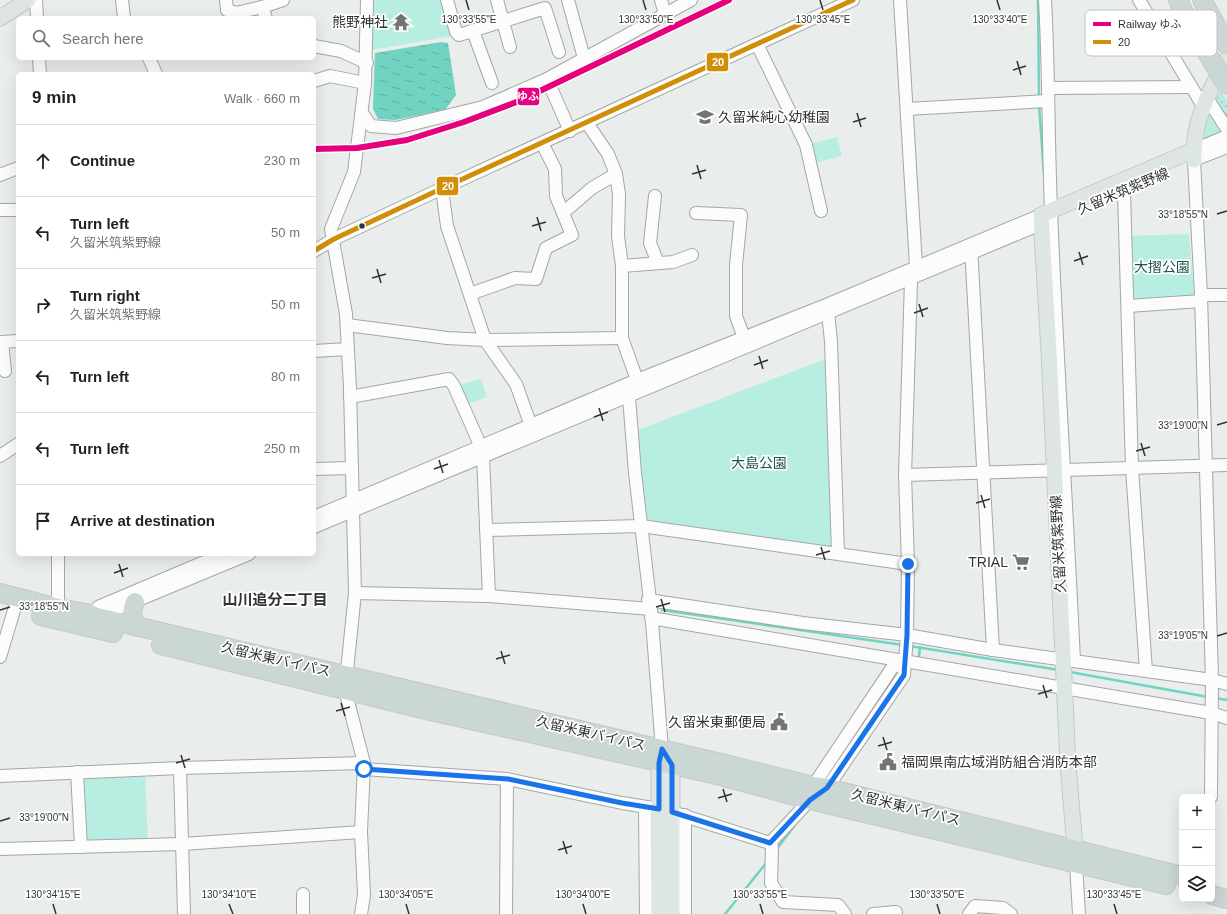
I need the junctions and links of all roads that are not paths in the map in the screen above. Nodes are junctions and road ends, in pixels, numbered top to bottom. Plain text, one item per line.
1 (28, 0) edge
2 (36, 0) edge
3 (122, 0) edge
4 (226, 0) edge
5 (283, 0) edge
6 (367, 0) edge
7 (447, 0) edge
8 (497, 0) edge
9 (568, 0) edge
10 (661, 0) edge
11 (691, 0) edge
12 (853, 0) edge
13 (900, 0) edge
14 (1045, 0) edge
15 (1139, 0) edge
16 (1178, 0) edge
17 (1145, 10) edge
18 (1183, 10) edge
19 (264, 12) edge
20 (665, 14) junction
21 (37, 16) edge
22 (124, 16) edge
23 (0, 18) edge
24 (502, 22) junction
25 (1217, 28) edge
26 (473, 31) junction
27 (757, 44) junction
28 (1227, 45) edge
29 (316, 46) edge
30 (510, 47) dead end
31 (559, 52) dead end
32 (1172, 56) edge
33 (1209, 56) edge
34 (584, 58) junction
35 (39, 60) edge
36 (150, 60) edge
37 (1227, 60) edge
38 (366, 63) junction
39 (40, 72) edge
40 (155, 72) edge
41 (546, 79) junction
42 (316, 80) edge
43 (365, 83) junction
44 (492, 83) dead end
45 (1227, 86) edge
46 (1191, 87) junction
47 (1048, 88) junction
48 (1047, 101) junction
49 (1205, 102) junction
50 (907, 109) junction
51 (362, 113) junction
52 (588, 123) junction
53 (1227, 129) edge
54 (570, 131) junction
55 (1227, 136) edge
56 (542, 143) junction
57 (1227, 147) edge
58 (1194, 155) junction
59 (16, 169) edge
60 (0, 174) edge
61 (616, 174) junction
62 (442, 189) junction
63 (1124, 191) junction
64 (655, 196) dead end
65 (0, 210) edge
66 (16, 210) edge
67 (821, 211) dead end
68 (563, 213) junction
69 (696, 213) dead end
70 (1046, 217) junction
71 (334, 239) junction
72 (972, 248) junction
73 (316, 250) edge
74 (692, 254) dead end
75 (658, 263) junction
76 (622, 266) junction
77 (916, 266) junction
78 (911, 280) junction
79 (470, 294) junction
80 (1227, 295) edge
81 (1201, 298) junction
82 (1128, 306) junction
83 (828, 313) junction
84 (347, 324) junction
85 (622, 338) junction
86 (744, 338) junction
87 (485, 340) junction
88 (16, 341) edge
89 (348, 349) junction
90 (316, 351) edge
91 (5, 371) dead end
92 (637, 380) junction
93 (350, 397) junction
94 (629, 397) junction
95 (531, 426) junction
96 (16, 445) edge
97 (482, 452) junction
98 (0, 456) edge
99 (1227, 465) edge
100 (1206, 467) junction
101 (352, 468) junction
102 (1132, 468) junction
103 (316, 469) edge
104 (1059, 471) junction
105 (983, 473) junction
106 (904, 475) junction
107 (353, 505) junction
108 (316, 515) edge
109 (316, 526) edge
110 (641, 526) junction
111 (486, 530) junction
112 (838, 553) junction
113 (58, 556) edge
114 (219, 556) edge
115 (240, 556) edge
116 (202, 564) edge
117 (908, 564) junction
118 (0, 592) edge
119 (355, 593) junction
120 (489, 596) junction
121 (135, 602) junction
122 (11, 604) edge
123 (58, 608) junction
124 (650, 609) junction
125 (88, 621) junction
126 (138, 627) junction
127 (907, 635) junction
128 (993, 650) junction
129 (0, 657) edge
130 (1069, 660) junction
131 (904, 662) junction
132 (1146, 671) junction
133 (1212, 680) junction
134 (345, 683) junction
135 (1227, 684) edge
136 (1065, 685) junction
137 (1211, 713) junction
138 (1227, 718) edge
139 (664, 759) junction
140 (364, 766) junction
141 (180, 768) junction
142 (77, 772) junction
143 (0, 776) edge
144 (508, 779) junction
145 (817, 791) junction
146 (1211, 794) edge
147 (665, 811) junction
148 (361, 832) junction
149 (770, 843) junction
150 (182, 844) junction
151 (81, 847) junction
152 (0, 849) edge
153 (1076, 857) junction
154 (1179, 875) edge
155 (1215, 885) edge
156 (1179, 887) edge
157 (1227, 887) edge
158 (304, 894) dead end
159 (1215, 896) edge
160 (1227, 899) edge
161 (184, 914) edge
162 (303, 914) edge
163 (361, 914) edge
164 (506, 914) edge
165 (646, 914) edge
166 (659, 914) edge
167 (672, 914) edge
168 (685, 914) edge
169 (845, 914) edge
170 (873, 914) edge
171 (896, 914) edge
172 (969, 914) edge
173 (1011, 914) edge
174 (1079, 914) edge

1 - 23 main road
2 - 21 street
3 - 22 street
4 - 19 street
5 - 19 street
6 - 38 street
7 - 26 street
8 - 24 street
9 - 34 street
10 - 20 street
11 - 20 street
12 - 27 street
13 - 50 street
14 - 47 street
15 - 17 street
16 - 18 highway, bridge
20 - 34 street
24 - 26 street
24 - 30 street
24 - 31 street
25 - 28 highway
26 - 44 street
27 - 52 street
27 - 67 street
29 - 38 street
32 - 46 street
33 - 45 highway, bridge
34 - 41 street
35 - 39 street
36 - 40 street
37 - 49 main road
38 - 43 street
41 - 51 street
41 - 54 street
42 - 43 street
43 - 51 street
46 - 47 street
46 - 49 street
47 - 48 street
48 - 50 street
48 - 70 street
49 - 53 street
49 - 58 main road
50 - 77 street
51 - 71 street
52 - 54 street
52 - 61 street
54 - 56 street
55 - 58 street
56 - 62 street
56 - 68 street
57 - 58 street
58 - 63 main road, 久留米筑紫野線
58 - 70 main road, 久留米筑紫野線
58 - 81 street
59 - 60 street
61 - 68 street
61 - 76 street
62 - 71 street
62 - 79 street
63 - 70 main road, 久留米筑紫野線
63 - 82 street
64 - 75 street
65 - 66 street
68 - 79 street
69 - 86 street
70 - 72 street
70 - 104 main road, 久留米筑紫野線
71 - 73 street
71 - 84 street
72 - 77 street
72 - 78 street
72 - 105 street
74 - 75 street
75 - 76 street
76 - 85 street
77 - 78 street
77 - 86 street
78 - 83 street
78 - 106 street
79 - 87 street
80 - 81 street
81 - 82 street
81 - 100 street
82 - 102 street
83 - 94 street
83 - 112 street
84 - 87 street
84 - 89 street
85 - 87 street
85 - 92 street
86 - 92 street
87 - 95 street
88 - 91 street
89 - 90 street
89 - 93 street
92 - 94 street
92 - 95 street
93 - 97 street
93 - 101 street
94 - 97 street
94 - 110 street
95 - 97 street
96 - 98 street
97 - 107 street
97 - 111 street
99 - 100 street
100 - 102 street
100 - 133 street
101 - 103 street
101 - 107 street
102 - 104 street
102 - 132 street
104 - 105 street
104 - 130 main road, 久留米筑紫野線
105 - 106 street
105 - 128 street
106 - 117 street
107 - 108 street
107 - 109 street
107 - 119 street
110 - 111 street
110 - 112 street
110 - 124 street
111 - 120 street
112 - 117 street
113 - 123 street
114 - 116 street
115 - 116 street
116 - 121 street
116 - 125 street
117 - 127 street
118 - 122 highway, 久留米東バイパス
119 - 120 street
119 - 134 street
120 - 124 street
121 - 125 street
121 - 126 highway
122 - 123 highway, 久留米東バイパス
122 - 125 highway, 久留米東バイパス
122 - 129 street
123 - 125 highway, 久留米東バイパス
124 - 127 street
124 - 131 street
124 - 139 street
125 - 126 highway, 久留米東バイパス
125 - 134 highway, 久留米東バイパス
126 - 134 highway, 久留米東バイパス
127 - 128 street
127 - 131 street
128 - 130 street
130 - 132 street
130 - 136 main road, 久留米筑紫野線
131 - 136 street
131 - 145 street
132 - 133 street
133 - 135 street
133 - 137 street
134 - 139 highway, 久留米東バイパス
134 - 140 street
136 - 137 street
136 - 153 main road, 久留米筑紫野線
137 - 138 street
137 - 146 street
139 - 145 highway, 久留米東バイパス
139 - 147 main road
140 - 141 street
140 - 144 street
140 - 148 street
141 - 142 street
141 - 150 street
142 - 143 street
142 - 151 street
144 - 147 street
144 - 164 street
145 - 149 street
145 - 153 highway, 久留米東バイパス
147 - 149 street
147 - 165 street
147 - 166 main road
147 - 167 main road
147 - 168 street
148 - 150 street
148 - 163 street
149 - 169 street
150 - 151 street
150 - 161 street
151 - 152 street
153 - 154 highway, 久留米東バイパス
153 - 156 highway, 久留米東バイパス
153 - 174 street
155 - 157 highway
158 - 162 street
159 - 160 highway
170 - 171 street
172 - 173 street

